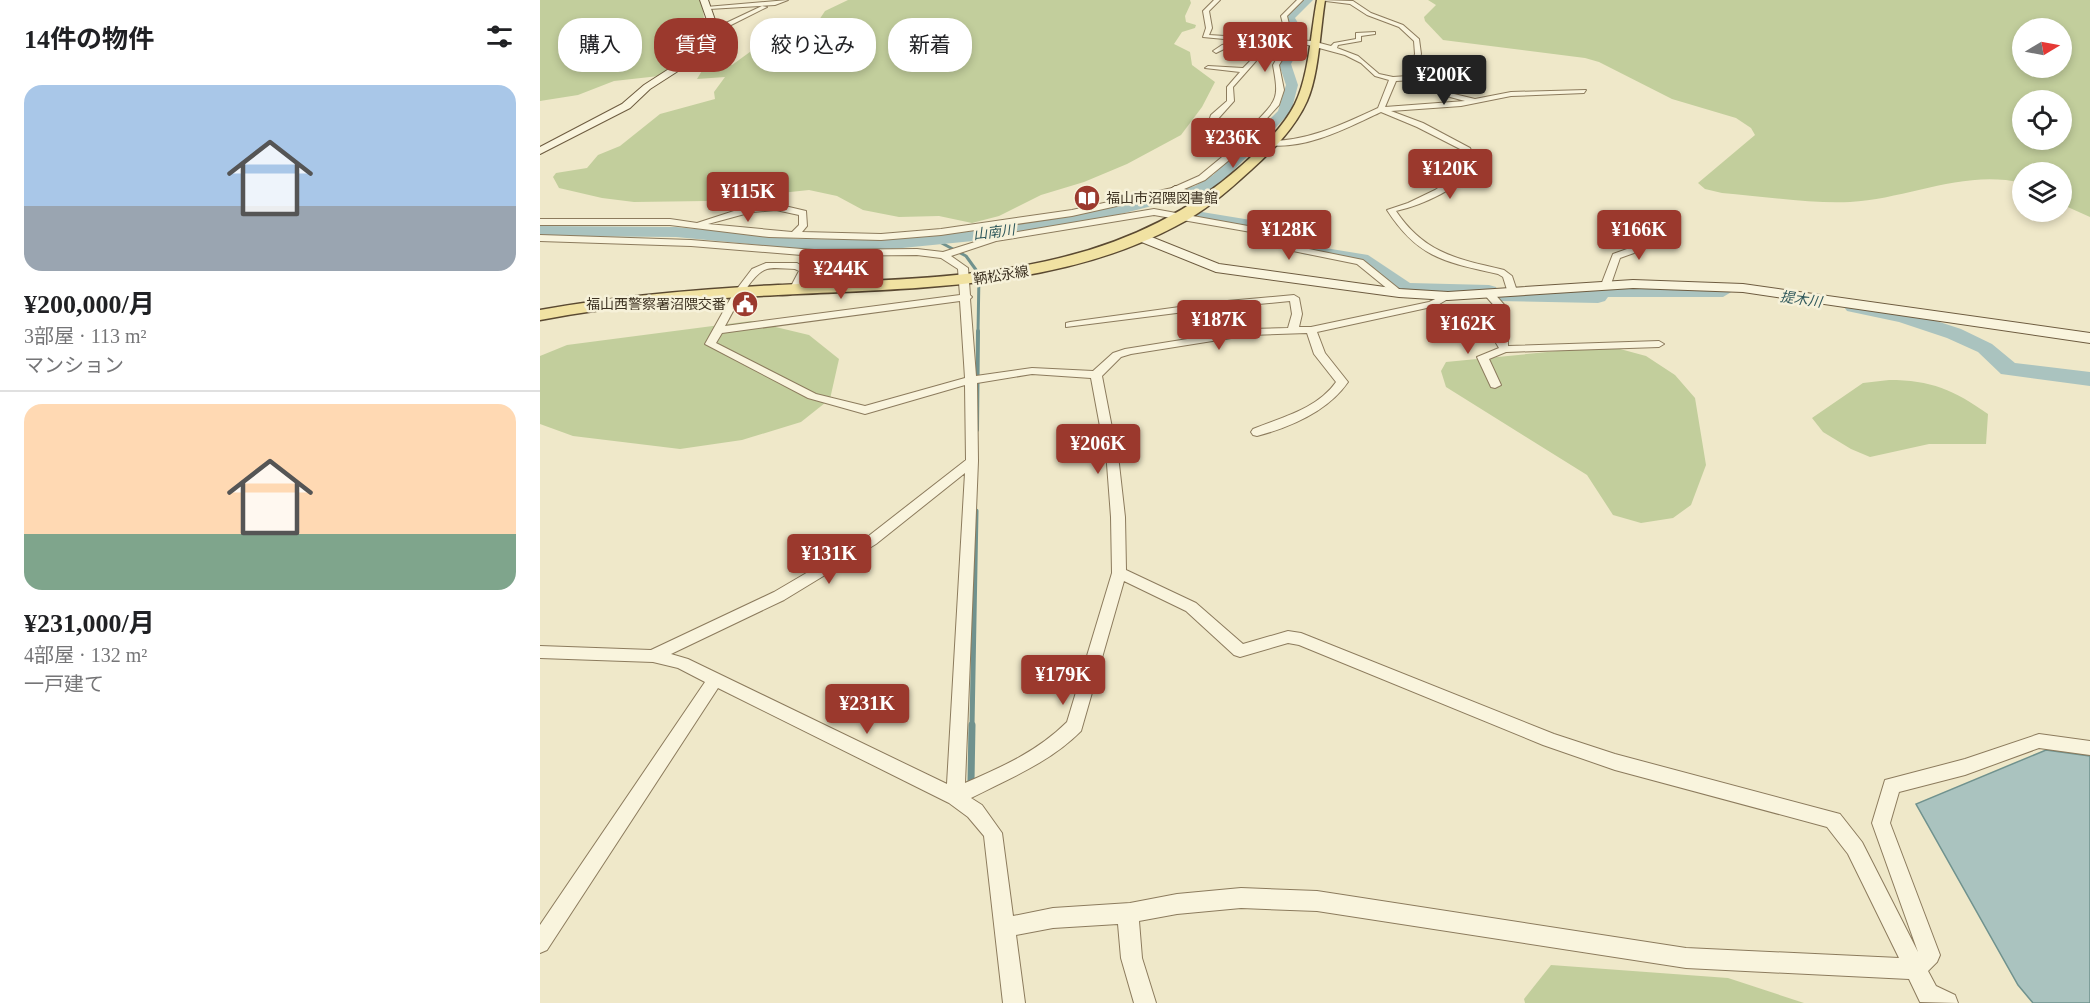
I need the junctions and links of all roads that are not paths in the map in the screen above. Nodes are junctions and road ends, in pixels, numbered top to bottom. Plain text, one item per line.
1 (785, 0) edge
2 (1217, 0) edge
3 (1300, 0) edge
4 (1321, 0) edge
5 (775, 3) junction
6 (706, 4) edge
7 (738, 19) edge
8 (1373, 33) dead end
9 (1249, 42) junction
10 (1291, 43) junction
11 (1309, 44) junction
12 (1334, 47) junction
13 (1216, 51) dead end
14 (1208, 68) dead end
15 (1245, 70) junction
16 (670, 72) edge
17 (1432, 77) junction
18 (1393, 79) junction
19 (1584, 91) dead end
20 (1474, 101) junction
21 (1381, 109) junction
22 (1258, 125) junction
23 (1270, 143) junction
24 (540, 151) edge
25 (1177, 190) junction
26 (1199, 199) junction
27 (1183, 217) junction
28 (540, 222) edge
29 (699, 224) junction
30 (1650, 225) dead end
31 (963, 231) junction
32 (794, 235) junction
33 (540, 238) edge
34 (1144, 238) junction
35 (957, 249) junction
36 (1289, 280) junction
37 (1606, 285) junction
38 (968, 286) junction
39 (794, 290) junction
40 (1512, 291) junction
41 (1399, 293) junction
42 (1488, 293) junction
43 (738, 294) junction
44 (1448, 296) junction
45 (1294, 298) junction
46 (540, 315) edge
47 (1070, 326) dead end
48 (718, 330) junction
49 (1293, 330) junction
50 (1311, 330) junction
51 (2090, 338) edge
52 (1659, 344) dead end
53 (1505, 349) junction
54 (1096, 375) junction
55 (976, 379) junction
56 (1495, 385) dead end
57 (1257, 432) dead end
58 (972, 461) junction
59 (1119, 573) junction
60 (540, 652) edge
61 (653, 656) junction
62 (714, 680) junction
63 (2090, 748) edge
64 (955, 797) junction
65 (1130, 913) junction
66 (1005, 927) junction
67 (540, 943) edge
68 (1914, 969) junction
69 (1014, 1003) edge
70 (1145, 1003) edge
71 (1947, 1003) edge

1 - 5 street
2 - 9 street
3 - 10 street
4 - 11 main road, 鞆松永線
4 - 17 street
5 - 6 street
5 - 7 street
8 - 12 street
9 - 10 street
9 - 13 street
9 - 15 street
10 - 11 street
10 - 22 street
11 - 12 street
11 - 23 main road, 鞆松永線
12 - 18 street
14 - 15 street
15 - 22 street
16 - 24 street
17 - 18 street
17 - 20 street
18 - 21 street
19 - 20 street
20 - 21 street
21 - 23 street
21 - 40 street
22 - 25 street
23 - 26 main road, 鞆松永線
25 - 26 street
25 - 31 street
26 - 27 main road, 鞆松永線
27 - 34 main road, 鞆松永線
27 - 35 street
27 - 41 street
28 - 29 street
29 - 32 street
29 - 32 street
30 - 37 street
31 - 32 street
31 - 35 street
33 - 35 street
34 - 36 street
34 - 38 main road, 鞆松永線
35 - 38 street
36 - 41 street
36 - 45 street
37 - 40 street
37 - 51 street
38 - 39 main road, 鞆松永線
38 - 48 street
38 - 55 street
39 - 43 main road, 鞆松永線
39 - 43 street
40 - 42 street
41 - 44 street
42 - 44 street
42 - 53 street
43 - 46 main road, 鞆松永線
43 - 48 street
44 - 50 street
45 - 47 street
45 - 49 street
48 - 55 street
49 - 50 street
49 - 54 street
50 - 57 street
52 - 53 street
53 - 56 street
54 - 55 street
54 - 59 street
55 - 58 street
58 - 61 street
58 - 64 street
59 - 64 street
59 - 68 street
60 - 61 street
61 - 62 street
62 - 64 street
62 - 67 street
63 - 68 street
64 - 66 street
65 - 66 street
65 - 68 street
65 - 70 street
66 - 69 street
68 - 71 street

